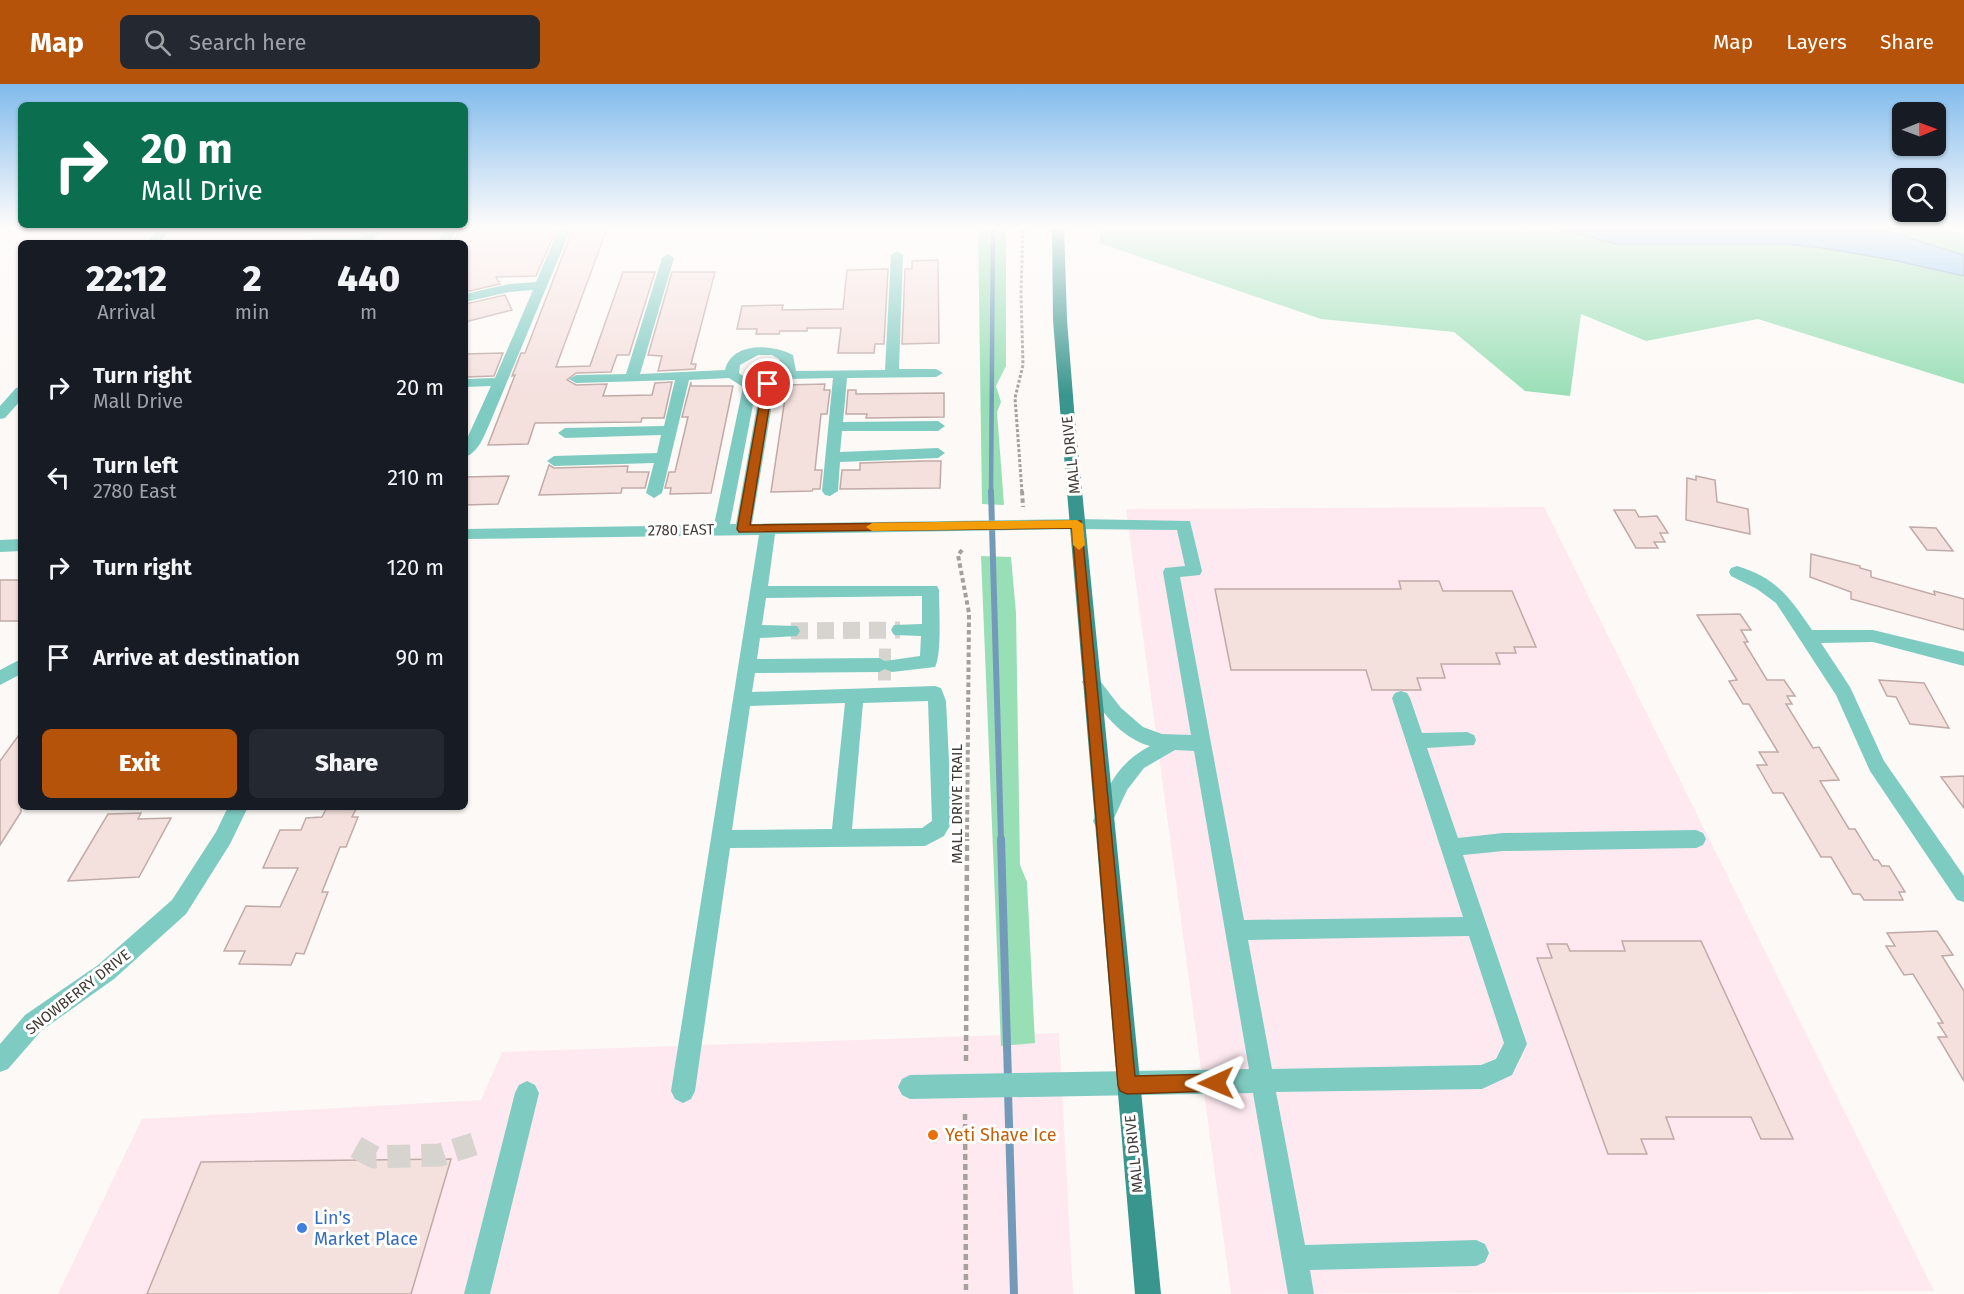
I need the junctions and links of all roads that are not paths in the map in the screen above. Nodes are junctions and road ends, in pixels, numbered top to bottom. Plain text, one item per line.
1 (661, 282) edge
2 (896, 282) edge
3 (1059, 282) edge
4 (542, 285) joint
5 (468, 297) edge
6 (841, 373) junction
7 (892, 373) junction
8 (936, 373) dead end
9 (732, 374) junction
10 (786, 375) junction
11 (632, 378) junction
12 (683, 378) junction
13 (576, 379) dead end
14 (499, 382) junction
15 (468, 383) edge
16 (750, 384) junction
17 (768, 384) junction
18 (18, 394) edge
19 (0, 415) edge
20 (938, 426) dead end
21 (835, 427) junction
22 (670, 430) junction
23 (565, 433) dead end
24 (468, 449) edge
25 (938, 453) dead end
26 (833, 456) junction
27 (663, 458) junction
28 (554, 461) dead end
29 (830, 491) dead end
30 (654, 493) dead end
31 (1077, 524) junction
32 (743, 529) junction
33 (768, 529) junction
34 (721, 530) junction
35 (468, 534) edge
36 (18, 545) edge
37 (0, 546) edge
38 (1737, 572) dead end
39 (758, 592) junction
40 (900, 630) tunnel mouth
41 (931, 630) junction
42 (791, 631) tunnel mouth
43 (752, 632) junction
44 (1808, 637) junction
45 (1964, 660) edge
46 (747, 666) junction
47 (18, 668) edge
48 (0, 678) edge
49 (1091, 682) junction
50 (855, 696) junction
51 (1401, 698) dead end
52 (742, 699) junction
53 (1467, 740) dead end
54 (1416, 741) junction
55 (1202, 743) junction
56 (1170, 744) junction
57 (237, 810) edge
58 (1103, 821) junction
59 (841, 838) junction
60 (721, 839) junction
61 (1696, 839) dead end
62 (1451, 848) junction
63 (1964, 893) edge
64 (1477, 926) junction
65 (1235, 930) junction
66 (0, 1061) edge
67 (1263, 1081) junction
68 (1127, 1085) junction
69 (910, 1087) dead end
70 (682, 1091) dead end
71 (527, 1094) dead end
72 (1476, 1253) dead end
73 (1294, 1258) junction
74 (477, 1294) edge
75 (1148, 1294) edge
76 (1301, 1294) edge

1 - 11 street
2 - 7 street
3 - 31 main road, MALL DRIVE
4 - 5 street
4 - 14 street
6 - 7 street
6 - 10 street
6 - 21 street
7 - 8 street
9 - 10 street
9 - 12 street
9 - 16 street
10 - 17 street
11 - 12 street
11 - 13 street
12 - 22 street
14 - 15 street
14 - 24 street
16 - 17 street
16 - 34 street
17 - 32 street
18 - 19 street
20 - 21 street
21 - 26 street
22 - 23 street
22 - 27 street
25 - 26 street
26 - 29 street
27 - 28 street
27 - 30 street
31 - 33 street, 2780 EAST
31 - 49 main road, MALL DRIVE
31 - 55 street, 2780 EAST
32 - 33 street, 2780 EAST
32 - 34 street, 2780 EAST
33 - 39 street
34 - 35 street, 2780 EAST
36 - 37 street
38 - 44 street
39 - 41 street
39 - 43 street
40 - 41 street
41 - 46 street
42 - 43 street
43 - 46 street
44 - 45 street
44 - 63 street
46 - 52 street
47 - 48 street
49 - 56 street
49 - 58 main road, MALL DRIVE
50 - 52 street
50 - 59 street
50 - 59 street
51 - 54 street
52 - 60 street
53 - 54 street
54 - 62 street
55 - 56 street
55 - 65 street
56 - 58 street
57 - 66 street, SNOWBERRY DRIVE
58 - 68 main road, MALL DRIVE
59 - 60 street
60 - 70 street
61 - 62 street
62 - 64 street
64 - 65 street
64 - 67 street
65 - 67 street
67 - 68 street
67 - 73 street
68 - 69 street
68 - 75 main road, MALL DRIVE
71 - 74 street
72 - 73 street
73 - 76 street

